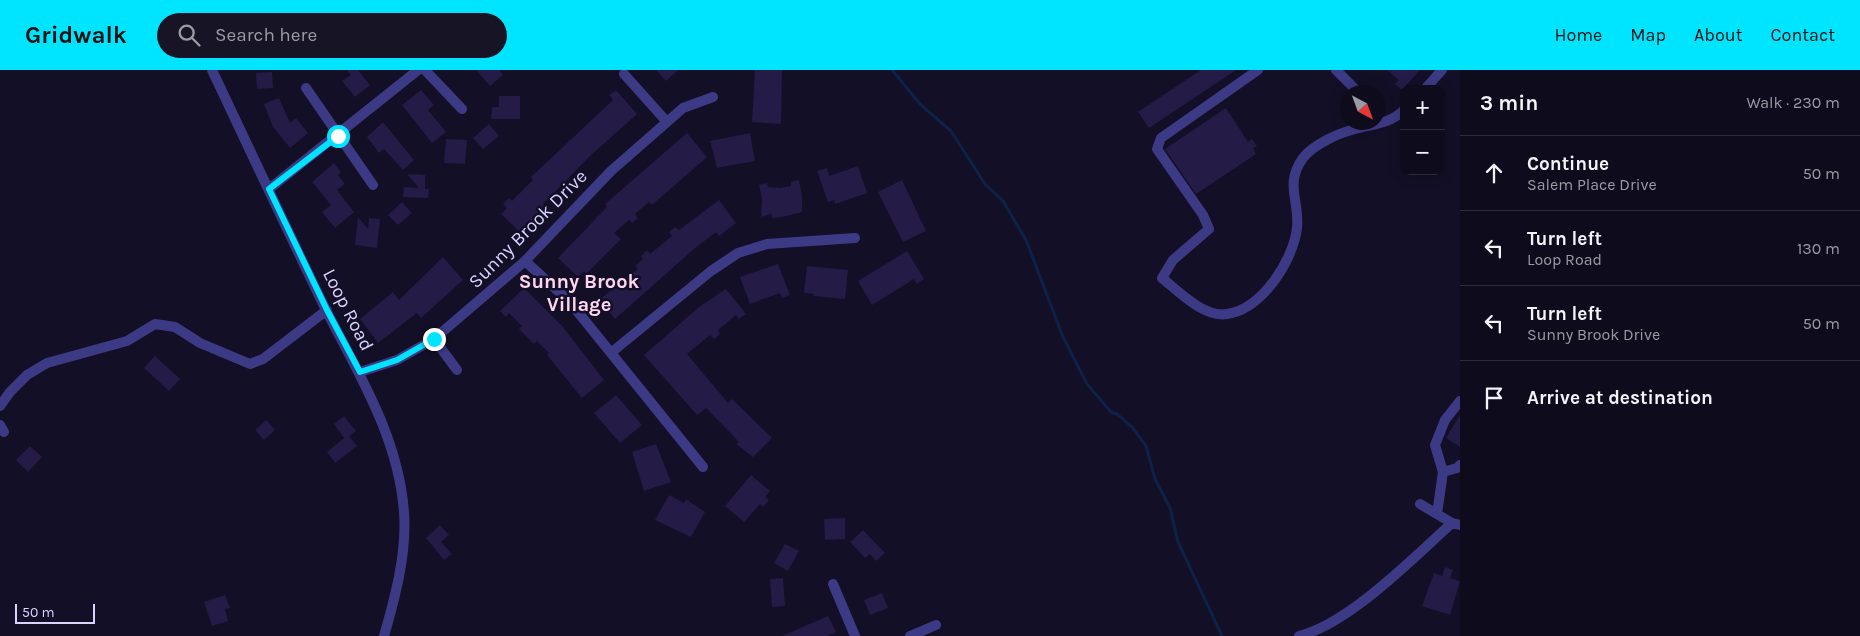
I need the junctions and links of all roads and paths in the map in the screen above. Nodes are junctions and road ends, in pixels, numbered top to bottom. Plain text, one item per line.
1 (212, 70) edge
2 (418, 70) edge
3 (425, 70) edge
4 (1258, 70) edge
5 (1336, 70) edge
6 (1442, 70) edge
7 (624, 74) dead end
8 (1351, 85) edge
9 (1429, 85) edge
10 (306, 88) dead end
11 (712, 97) dead end
12 (462, 109) dead end
13 (1400, 114) edge
14 (667, 122) junction
15 (1386, 122) joint
16 (338, 136) junction
17 (373, 185) dead end
18 (269, 189) junction
19 (855, 238) dead end
20 (525, 261) junction
21 (327, 310) junction
22 (434, 339) junction
23 (612, 352) junction
24 (457, 370) dead end
25 (360, 372) junction
26 (1460, 401) edge
27 (0, 406) edge
28 (1460, 465) edge
29 (703, 467) dead end
30 (1443, 472) junction
31 (1420, 504) dead end
32 (1437, 514) junction
33 (1456, 524) edge
34 (833, 584) dead end
35 (936, 625) dead end
36 (384, 636) edge
37 (855, 636) edge
38 (910, 636) edge
39 (1299, 636) edge

1 - 18 street, Loop Road
2 - 16 street
3 - 12 street
4 - 15 street
5 - 8 street
6 - 9 street
7 - 14 street
10 - 16 street
11 - 14 street, Sunny Brook Drive
13 - 15 street
14 - 20 street, Sunny Brook Drive
16 - 17 street
16 - 18 street
18 - 21 street, Loop Road
19 - 23 street
20 - 22 street, Sunny Brook Drive
20 - 23 street
21 - 25 street, Loop Road
21 - 27 street
22 - 24 street
22 - 25 street, Sunny Brook Drive
23 - 29 street
25 - 36 street, Loop Road
26 - 30 street
28 - 30 street
30 - 32 street
31 - 32 street
32 - 33 street
33 - 39 street
34 - 37 street
35 - 38 street

